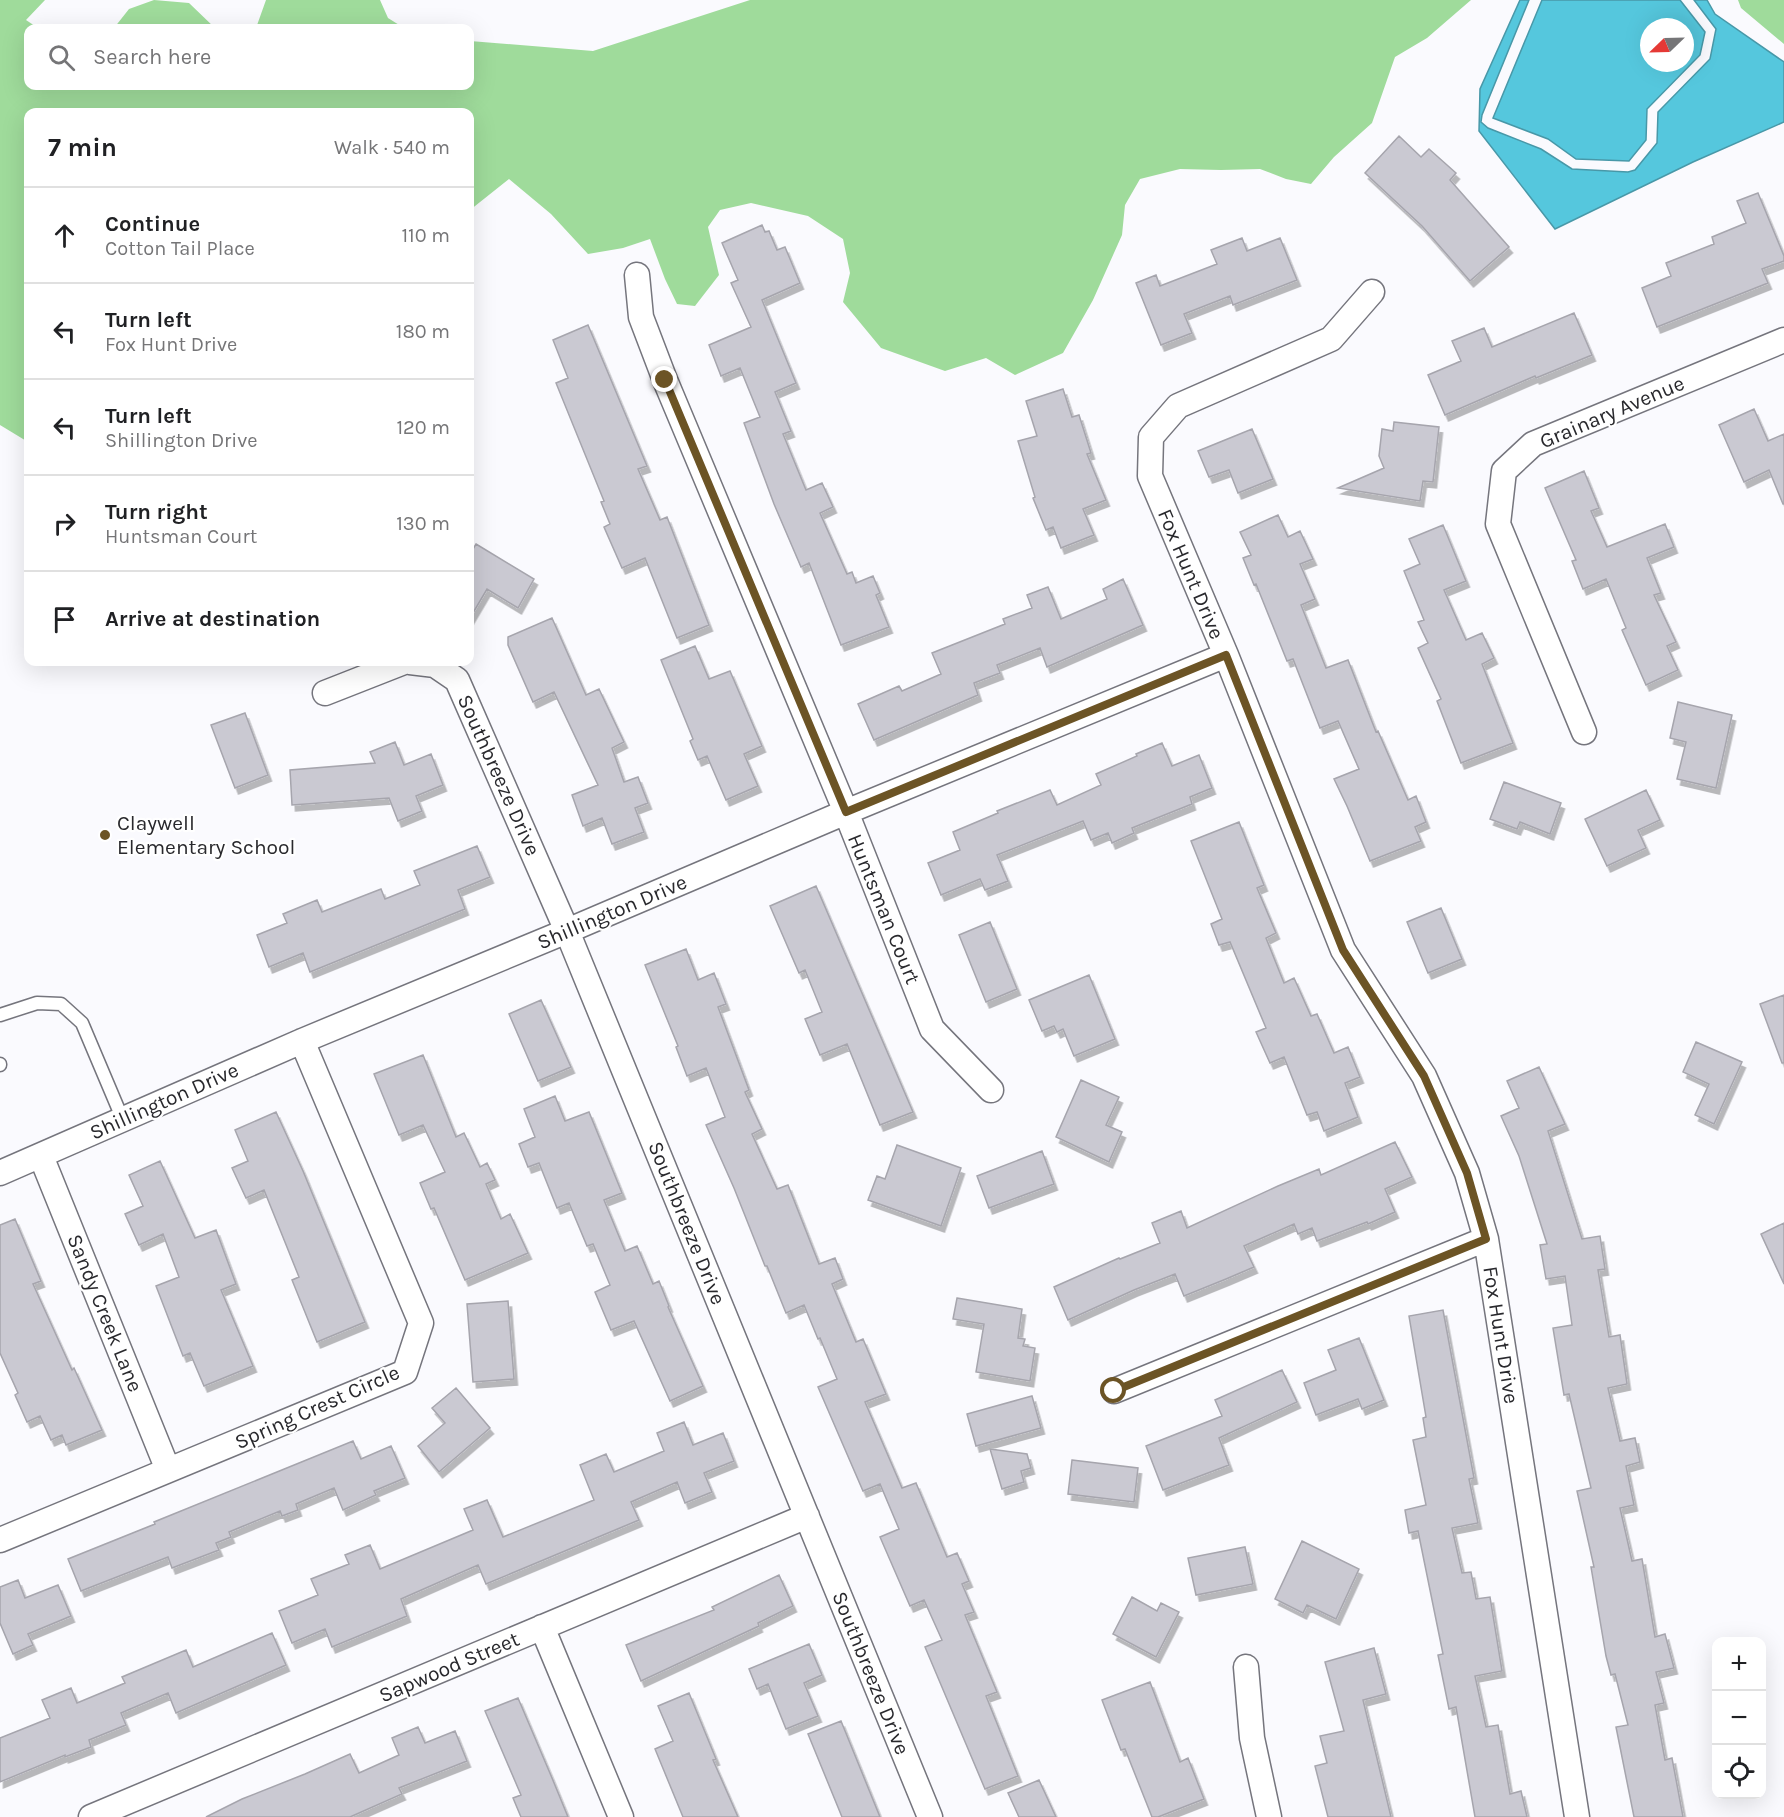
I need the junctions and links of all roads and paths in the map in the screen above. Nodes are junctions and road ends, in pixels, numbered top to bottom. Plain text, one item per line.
1 (636, 275) dead end
2 (1372, 292) dead end
3 (1784, 340) edge
4 (1226, 655) junction
5 (394, 666) edge
6 (436, 666) edge
7 (325, 693) dead end
8 (1584, 732) dead end
9 (846, 812) junction
10 (567, 931) junction
11 (0, 1015) edge
12 (302, 1041) junction
13 (991, 1090) dead end
14 (123, 1120) junction
15 (41, 1156) junction
16 (0, 1173) edge
17 (1486, 1239) junction
18 (1114, 1391) dead end
19 (168, 1470) junction
20 (807, 1516) junction
21 (0, 1540) edge
22 (542, 1627) junction
23 (1246, 1667) dead end
24 (91, 1817) edge
25 (621, 1817) edge
26 (930, 1817) edge
27 (1269, 1817) edge
28 (1577, 1817) edge

1 - 9 street, Huntsman Court
2 - 4 street, Fox Hunt Drive
3 - 8 street, Grainary Avenue
4 - 9 street, Shillington Drive
4 - 17 street, Fox Hunt Drive
5 - 7 street
6 - 10 street, Southbreeze Drive
9 - 10 street, Shillington Drive
9 - 13 street, Huntsman Court
10 - 12 street, Shillington Drive
10 - 20 street, Southbreeze Drive
11 - 14 lane
12 - 14 street, Shillington Drive
12 - 19 street, Spring Crest Circle
14 - 15 street, Shillington Drive
15 - 16 street, Shillington Drive
15 - 19 street, Sandy Creek Lane
17 - 18 street
17 - 28 street, Fox Hunt Drive
19 - 21 street, Spring Crest Circle
20 - 22 street, Sapwood Street
20 - 26 street, Southbreeze Drive
22 - 24 street, Sapwood Street
22 - 25 street
23 - 27 street

